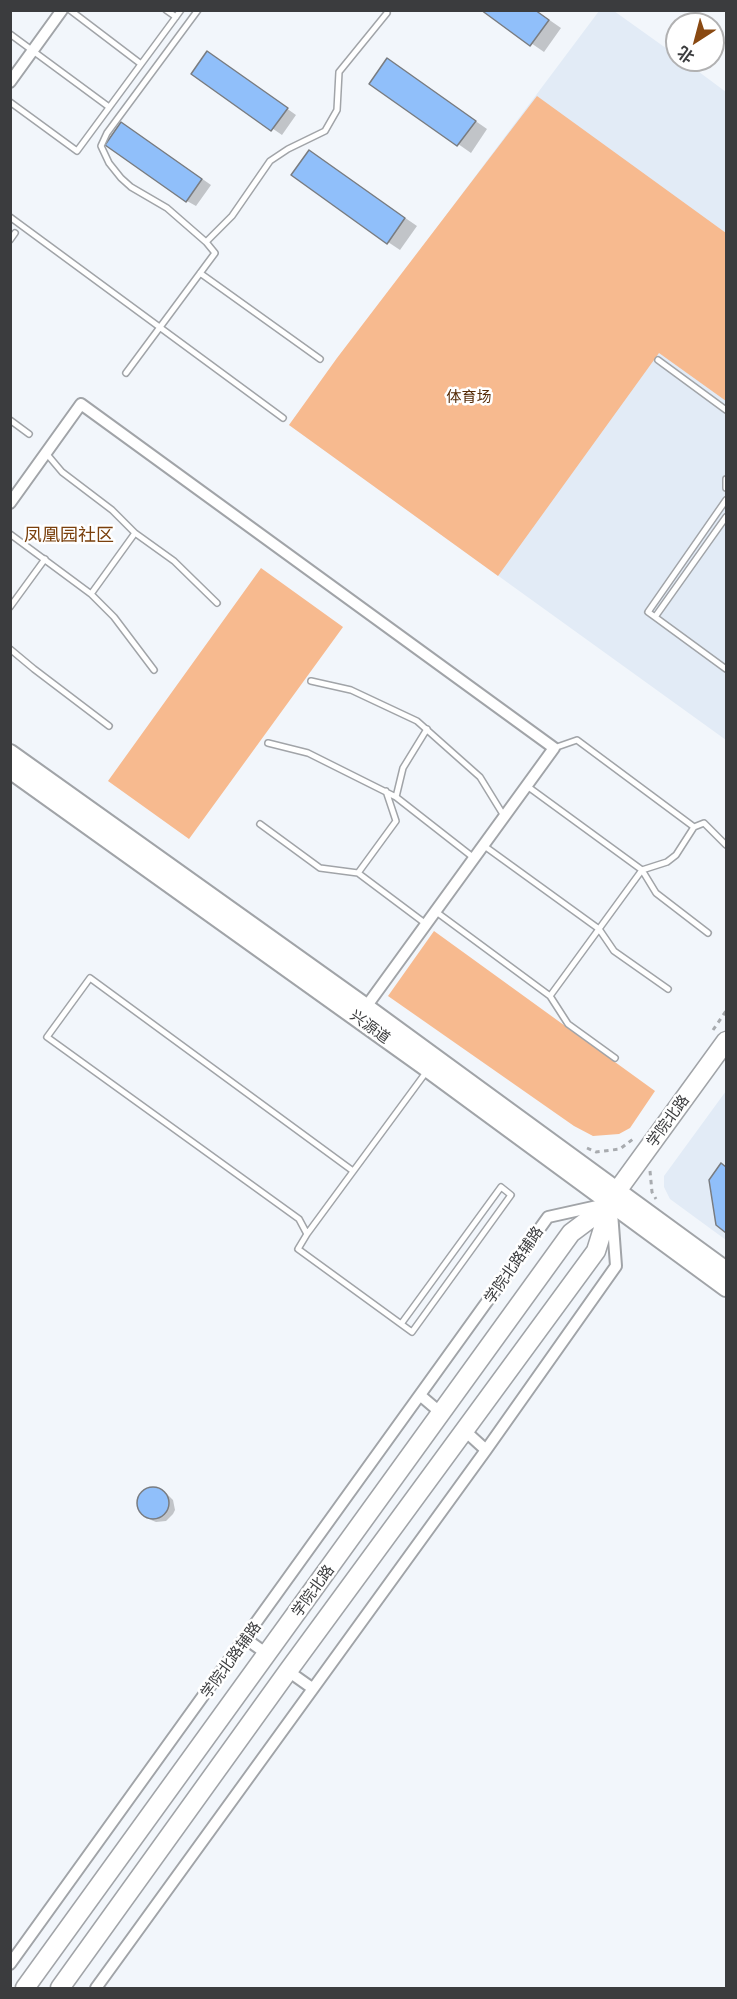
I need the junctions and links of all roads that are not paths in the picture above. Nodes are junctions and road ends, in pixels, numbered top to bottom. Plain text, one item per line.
1 (62, 10) edge
2 (70, 10) edge
3 (166, 10) edge
4 (181, 10) edge
5 (198, 10) edge
6 (387, 13) dead end
7 (176, 17) junction
8 (10, 34) edge
9 (33, 51) junction
10 (141, 64) junction
11 (10, 82) edge
12 (10, 102) edge
13 (109, 107) junction
14 (10, 217) edge
15 (15, 233) dead end
16 (10, 240) edge
17 (206, 242) junction
18 (200, 273) junction
19 (159, 328) junction
20 (320, 359) dead end
21 (658, 360) dead end
22 (126, 373) dead end
23 (726, 410) edge
24 (283, 418) dead end
25 (10, 420) edge
26 (29, 434) dead end
27 (46, 453) junction
28 (726, 479) edge
29 (726, 488) edge
30 (726, 500) edge
31 (10, 503) edge
32 (726, 517) edge
33 (135, 533) junction
34 (10, 534) edge
35 (45, 559) junction
36 (91, 594) junction
37 (217, 603) dead end
38 (10, 607) edge
39 (655, 617) junction
40 (10, 649) edge
41 (726, 669) edge
42 (154, 670) dead end
43 (311, 681) dead end
44 (109, 726) dead end
45 (427, 729) junction
46 (268, 743) dead end
47 (554, 748) junction
48 (10, 753) edge
49 (10, 770) edge
50 (526, 786) junction
51 (386, 791) junction
52 (396, 797) junction
53 (504, 816) junction
54 (260, 824) dead end
55 (694, 827) junction
56 (483, 845) junction
57 (726, 845) edge
58 (474, 858) junction
59 (642, 870) junction
60 (358, 873) junction
61 (435, 911) junction
62 (426, 924) junction
63 (599, 929) junction
64 (708, 933) dead end
65 (668, 989) dead end
66 (550, 996) junction
67 (362, 1013) junction
68 (726, 1041) edge
69 (615, 1058) dead end
70 (428, 1069) junction
71 (353, 1171) junction
72 (614, 1197) junction
73 (307, 1234) junction
74 (726, 1270) edge
75 (726, 1288) edge
76 (401, 1324) junction
77 (421, 1396) junction
78 (441, 1413) junction
79 (464, 1430) junction
80 (486, 1450) junction
81 (246, 1639) junction
82 (267, 1654) junction
83 (288, 1671) junction
84 (312, 1689) junction
85 (10, 1964) edge
86 (25, 1989) edge
87 (60, 1989) edge
88 (96, 1989) edge

1 - 9 street
2 - 10 lane
3 - 7 lane
4 - 7 lane
5 - 17 lane
6 - 17 lane
7 - 10 lane
8 - 9 lane
9 - 11 street
9 - 13 lane
10 - 13 lane
12 - 13 lane
14 - 19 lane
15 - 16 lane
17 - 18 lane
18 - 19 lane
18 - 20 lane
19 - 22 lane
19 - 24 lane
21 - 23 lane
25 - 26 lane
27 - 31 street
27 - 33 lane
27 - 47 street
28 - 29 lane
30 - 39 lane
32 - 39 lane
33 - 36 lane
33 - 37 lane
34 - 35 lane
35 - 36 lane
35 - 38 lane
36 - 42 lane
39 - 41 lane
40 - 44 lane
43 - 45 lane
45 - 52 lane
45 - 53 lane
46 - 51 lane
47 - 50 street
47 - 55 lane
48 - 67 main road, 兴源道
49 - 67 main road, 兴源道
50 - 53 street
50 - 59 lane
51 - 52 lane
51 - 60 lane
52 - 58 lane
53 - 56 street
54 - 60 lane
55 - 57 lane
55 - 59 lane
56 - 58 street
56 - 63 lane
58 - 61 street
59 - 63 lane
59 - 64 lane
60 - 62 lane
61 - 62 street
61 - 66 lane
62 - 67 street
63 - 65 lane
63 - 66 lane
66 - 69 lane
67 - 70 main road, 兴源道
67 - 72 main road, 兴源道
68 - 72 main road, 学院北路
70 - 71 lane
70 - 72 main road, 兴源道
71 - 73 lane
71 - 73 lane
72 - 74 main road, 兴源道
72 - 75 main road, 兴源道
72 - 77 street, 学院北路辅路
72 - 78 main road, 学院北路
72 - 79 main road, 学院北路
72 - 80 street
73 - 76 lane
76 - 76 lane
77 - 78 street
77 - 81 street, 学院北路辅路
78 - 82 main road, 学院北路
79 - 80 street
79 - 83 main road, 学院北路
80 - 84 street
81 - 82 street
81 - 85 street, 学院北路辅路
82 - 83 main road
82 - 86 main road, 学院北路
83 - 84 street
83 - 87 main road, 学院北路
84 - 88 street

